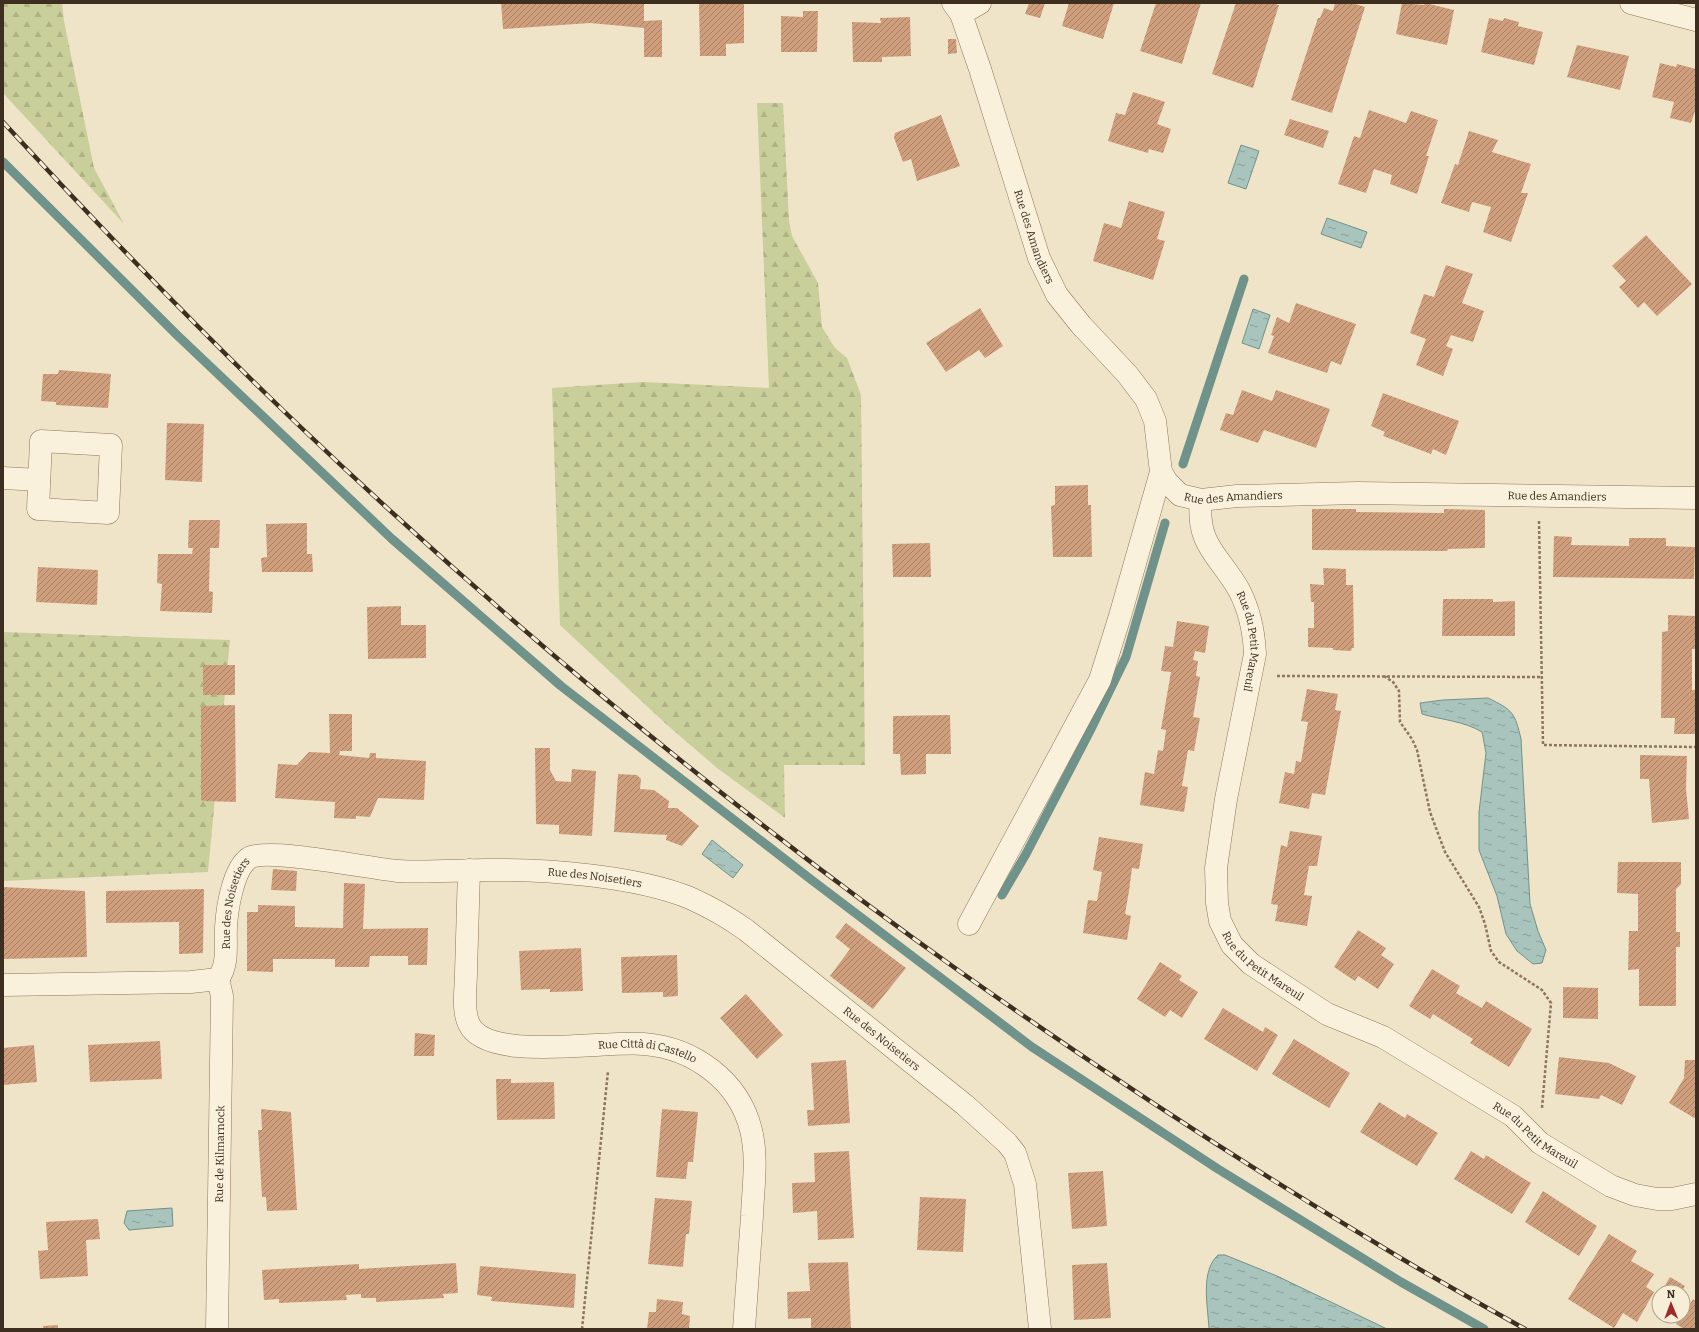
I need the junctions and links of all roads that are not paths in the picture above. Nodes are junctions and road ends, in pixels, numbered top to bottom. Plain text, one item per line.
1 (980, 3) edge
2 (1631, 3) edge
3 (957, 8) edge
4 (1696, 20) edge
5 (1161, 472) junction
6 (3, 478) edge
7 (39, 480) junction
8 (1696, 498) edge
9 (1201, 500) junction
10 (469, 870) junction
11 (969, 924) dead end
12 (218, 979) junction
13 (3, 985) edge
14 (1696, 1194) edge
15 (217, 1329) edge
16 (744, 1329) edge
17 (1040, 1329) edge

1 - 3 street
2 - 4 street
3 - 5 street, Rue des Amandiers
5 - 9 street, Rue des Amandiers
5 - 11 street
6 - 7 street
7 - 7 street
8 - 9 street, Rue des Amandiers
9 - 14 street, Rue du Petit Mareuil
10 - 12 street, Rue des Noisetiers
10 - 16 street, Rue Città di Castello
10 - 17 street, Rue des Noisetiers
12 - 13 street
12 - 15 street, Rue de Kilmarnock

